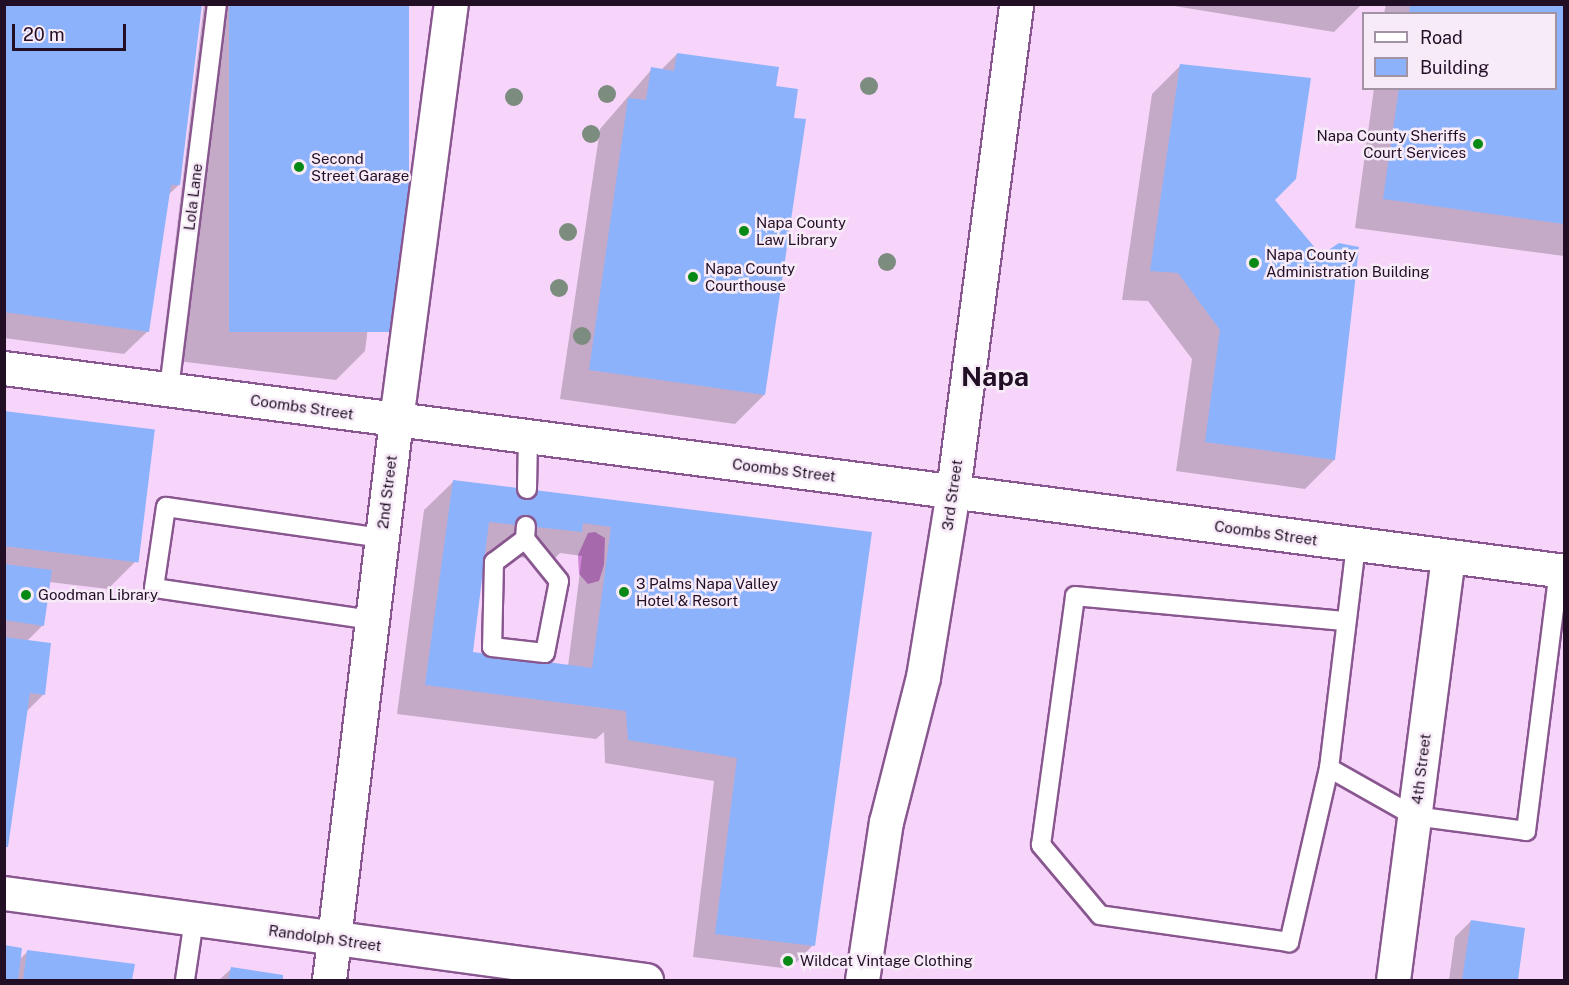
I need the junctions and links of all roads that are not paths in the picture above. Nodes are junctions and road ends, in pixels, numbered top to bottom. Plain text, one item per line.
1 (216, 4) edge
2 (451, 4) edge
3 (1016, 4) edge
4 (4, 368) edge
5 (169, 389) junction
6 (396, 420) junction
7 (528, 437) junction
8 (527, 489) dead end
9 (953, 492) junction
10 (525, 533) joint
11 (381, 538) junction
12 (1356, 545) junction
13 (1448, 557) junction
14 (1562, 570) edge
15 (372, 620) junction
16 (1346, 621) junction
17 (1329, 768) junction
18 (1414, 816) junction
19 (4, 893) edge
20 (194, 920) junction
21 (334, 940) junction
22 (556, 975) edge
23 (185, 981) edge
24 (329, 981) edge
25 (646, 981) edge
26 (862, 981) edge
27 (1393, 981) edge

1 - 5 lane, Lola Lane
2 - 6 street, 2nd Street
3 - 9 street, 3rd Street
4 - 5 street, Coombs Street
5 - 6 street, Coombs Street
6 - 7 street, Coombs Street
6 - 11 street, 2nd Street
7 - 8 lane
7 - 9 street, Coombs Street
9 - 12 street, Coombs Street
9 - 26 street, 3rd Street
10 - 10 lane
11 - 15 street, 2nd Street
11 - 15 lane
12 - 13 street, Coombs Street
12 - 16 lane
13 - 14 street, Coombs Street
13 - 18 street, 4th Street
14 - 18 lane
15 - 21 street, 2nd Street
16 - 17 lane
16 - 17 lane
17 - 18 lane
18 - 27 street, 4th Street
19 - 20 street, Randolph Street
20 - 21 street, Randolph Street
20 - 23 lane
21 - 22 street, Randolph Street
21 - 24 street, 2nd Street
22 - 25 street, Randolph Street

